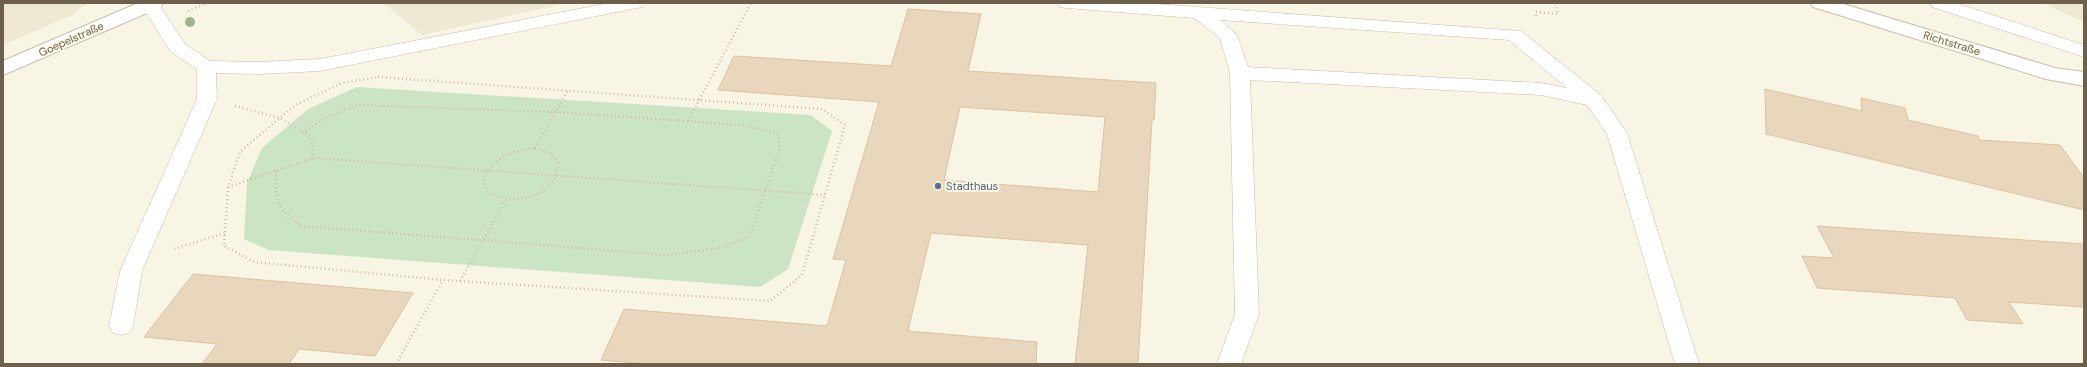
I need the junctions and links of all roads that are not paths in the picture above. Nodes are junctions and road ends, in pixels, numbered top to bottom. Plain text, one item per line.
1 (637, 3) edge
2 (1066, 3) edge
3 (1820, 3) edge
4 (1938, 3) edge
5 (144, 5) edge
6 (1198, 12) junction
7 (2084, 51) edge
8 (206, 67) junction
9 (3, 69) edge
10 (1240, 72) junction
11 (2084, 79) edge
12 (1594, 100) junction
13 (121, 326) dead end
14 (1229, 364) edge
15 (1687, 364) edge

1 - 8 lane
2 - 6 lane
3 - 11 street, Richtstraße
4 - 7 lane
5 - 8 lane
5 - 9 street, Goepelstraße
6 - 10 lane
6 - 12 lane
8 - 13 lane
10 - 12 lane
10 - 14 lane
12 - 15 lane

